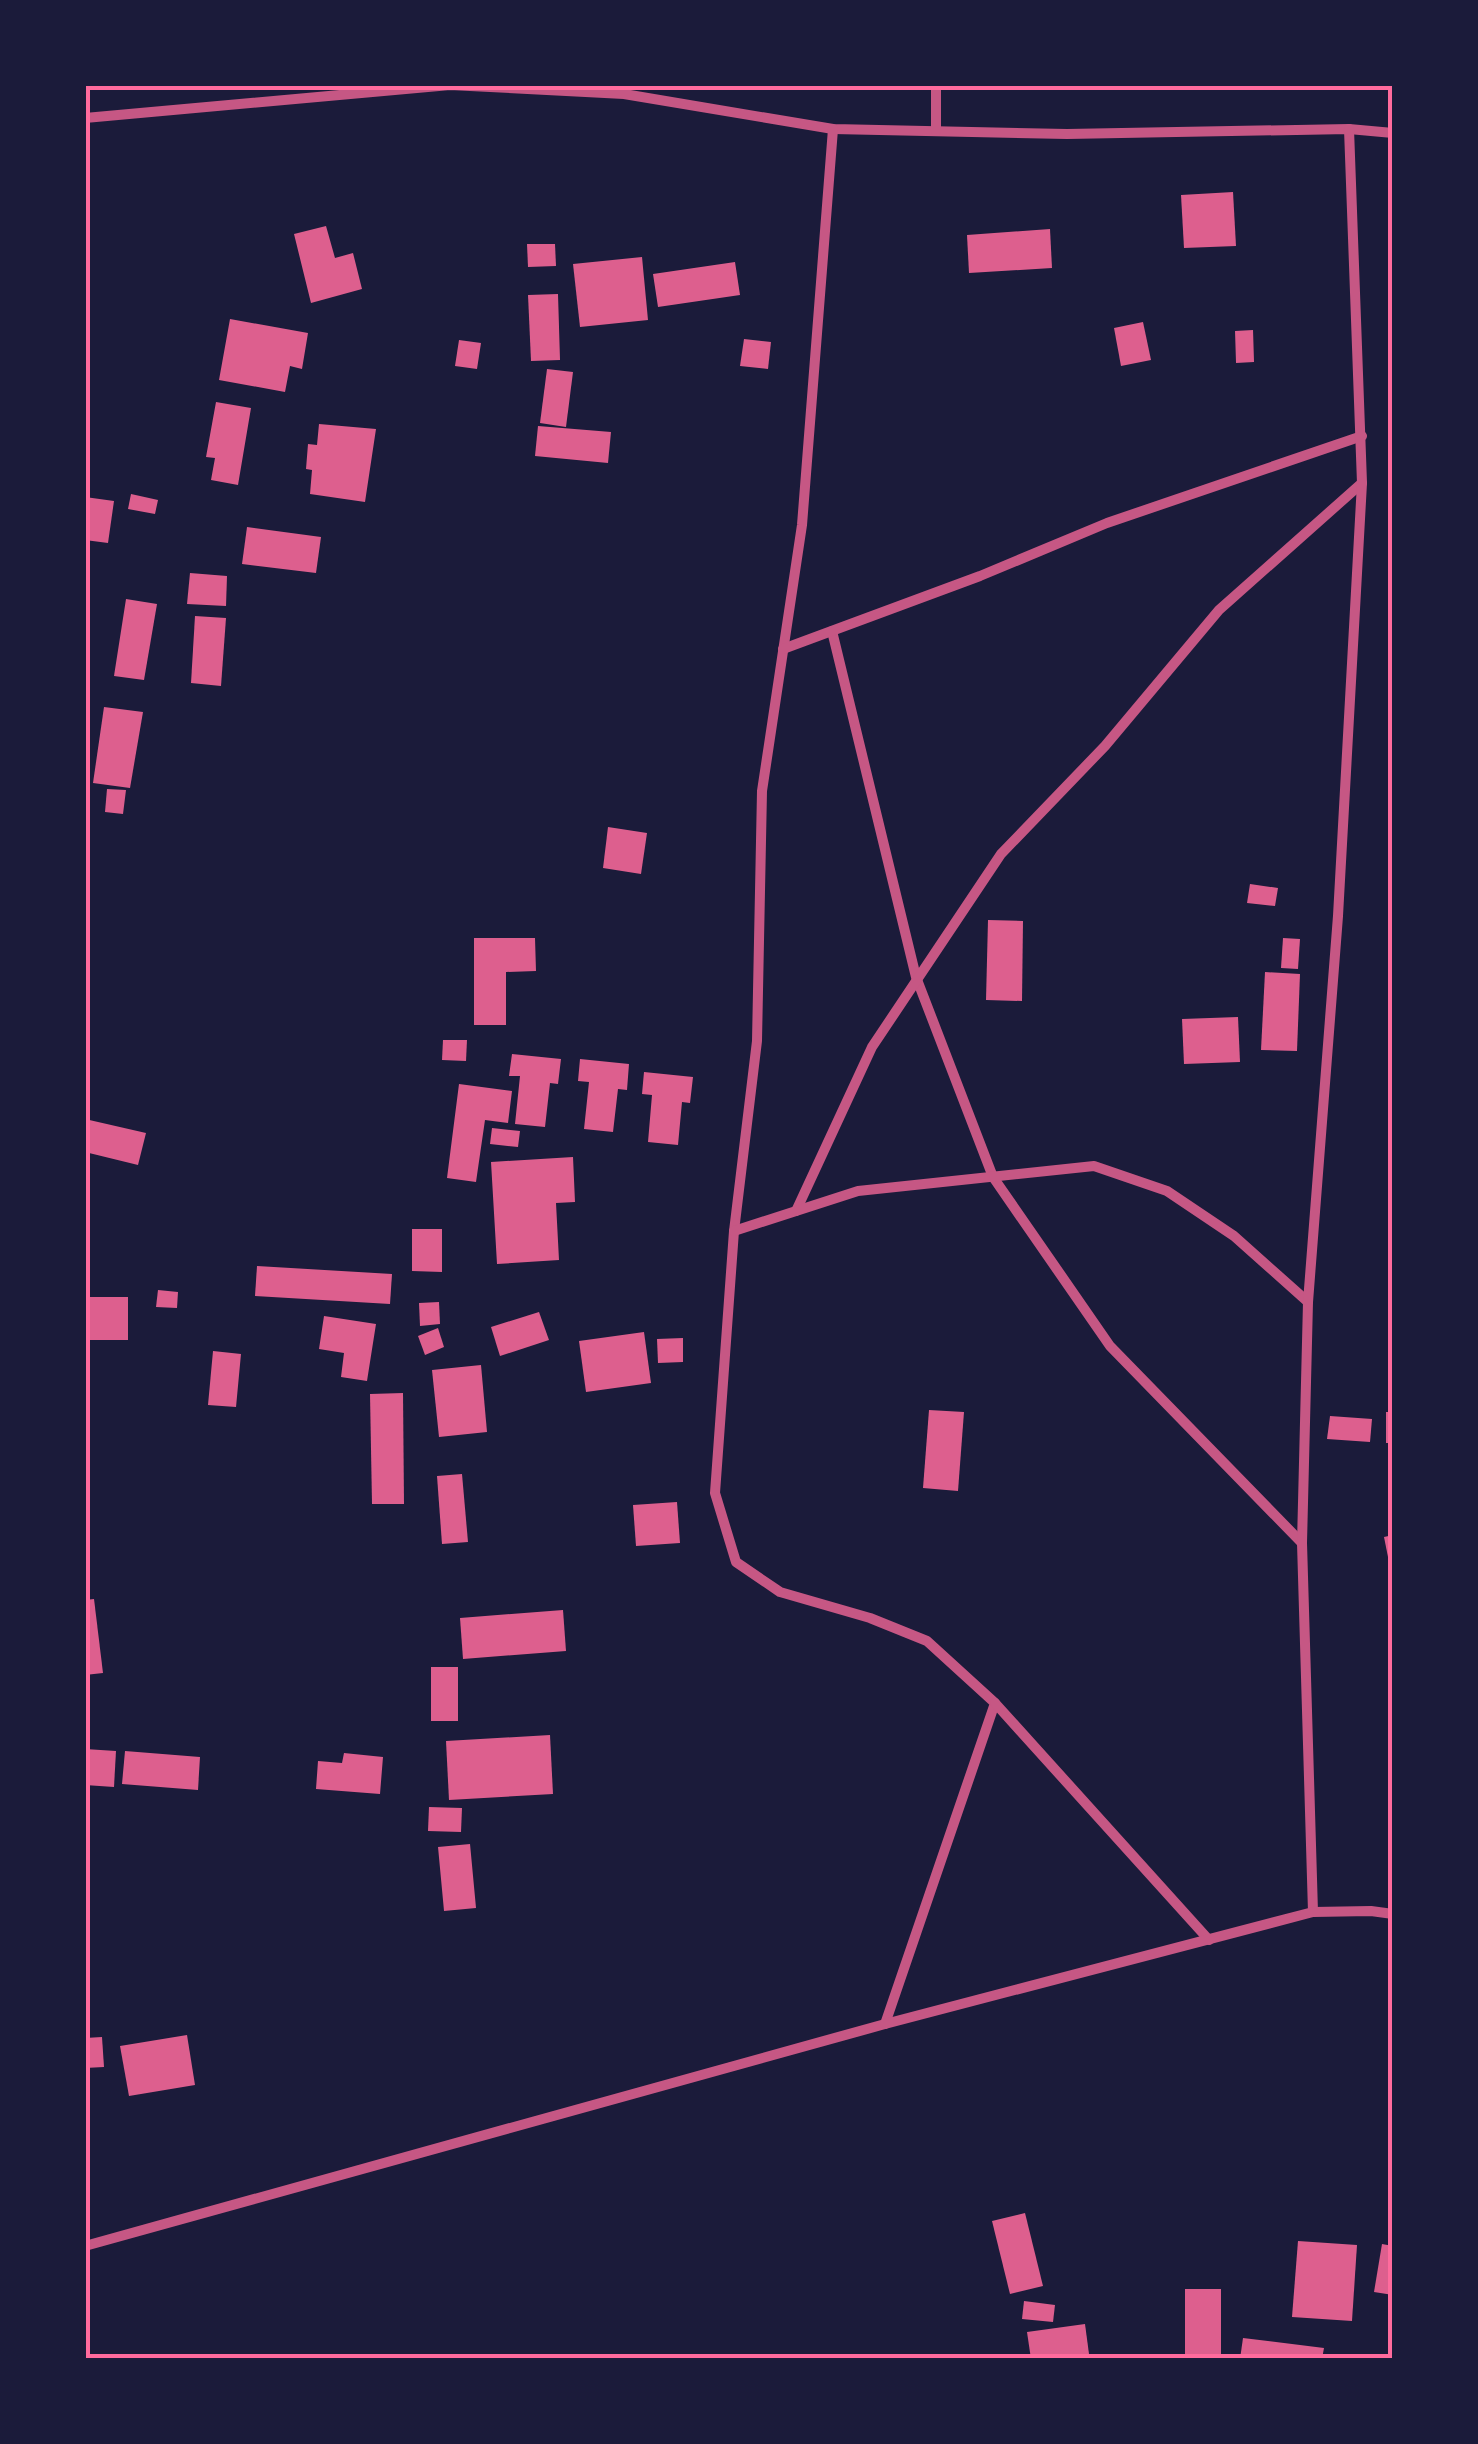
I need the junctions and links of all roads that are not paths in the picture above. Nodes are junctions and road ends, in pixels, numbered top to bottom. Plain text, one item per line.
1 (936, 85) edge
2 (85, 118) edge
3 (833, 128) junction
4 (1349, 129) junction
5 (936, 131) junction
6 (1393, 133) edge
7 (1362, 436) junction
8 (1362, 484) junction
9 (832, 631) junction
10 (783, 650) junction
11 (916, 977) junction
12 (993, 1177) junction
13 (796, 1211) junction
14 (734, 1231) junction
15 (1308, 1302) junction
16 (1302, 1543) junction
17 (995, 1702) junction
18 (1313, 1912) junction
19 (1393, 1914) edge
20 (1209, 1940) junction
21 (885, 2024) junction
22 (85, 2246) edge

1 - 5 street
2 - 3 street
3 - 5 street
3 - 10 street
4 - 5 street
4 - 6 street
4 - 7 street
7 - 8 street
7 - 9 street
8 - 11 street
8 - 15 street
9 - 10 street
9 - 11 street
10 - 14 street
11 - 12 street
11 - 13 street
12 - 13 street
12 - 15 street
12 - 16 street
13 - 14 street
14 - 17 street
15 - 16 street
16 - 18 street
17 - 20 street
17 - 21 street
18 - 19 street
18 - 20 street
20 - 21 street
21 - 22 street

